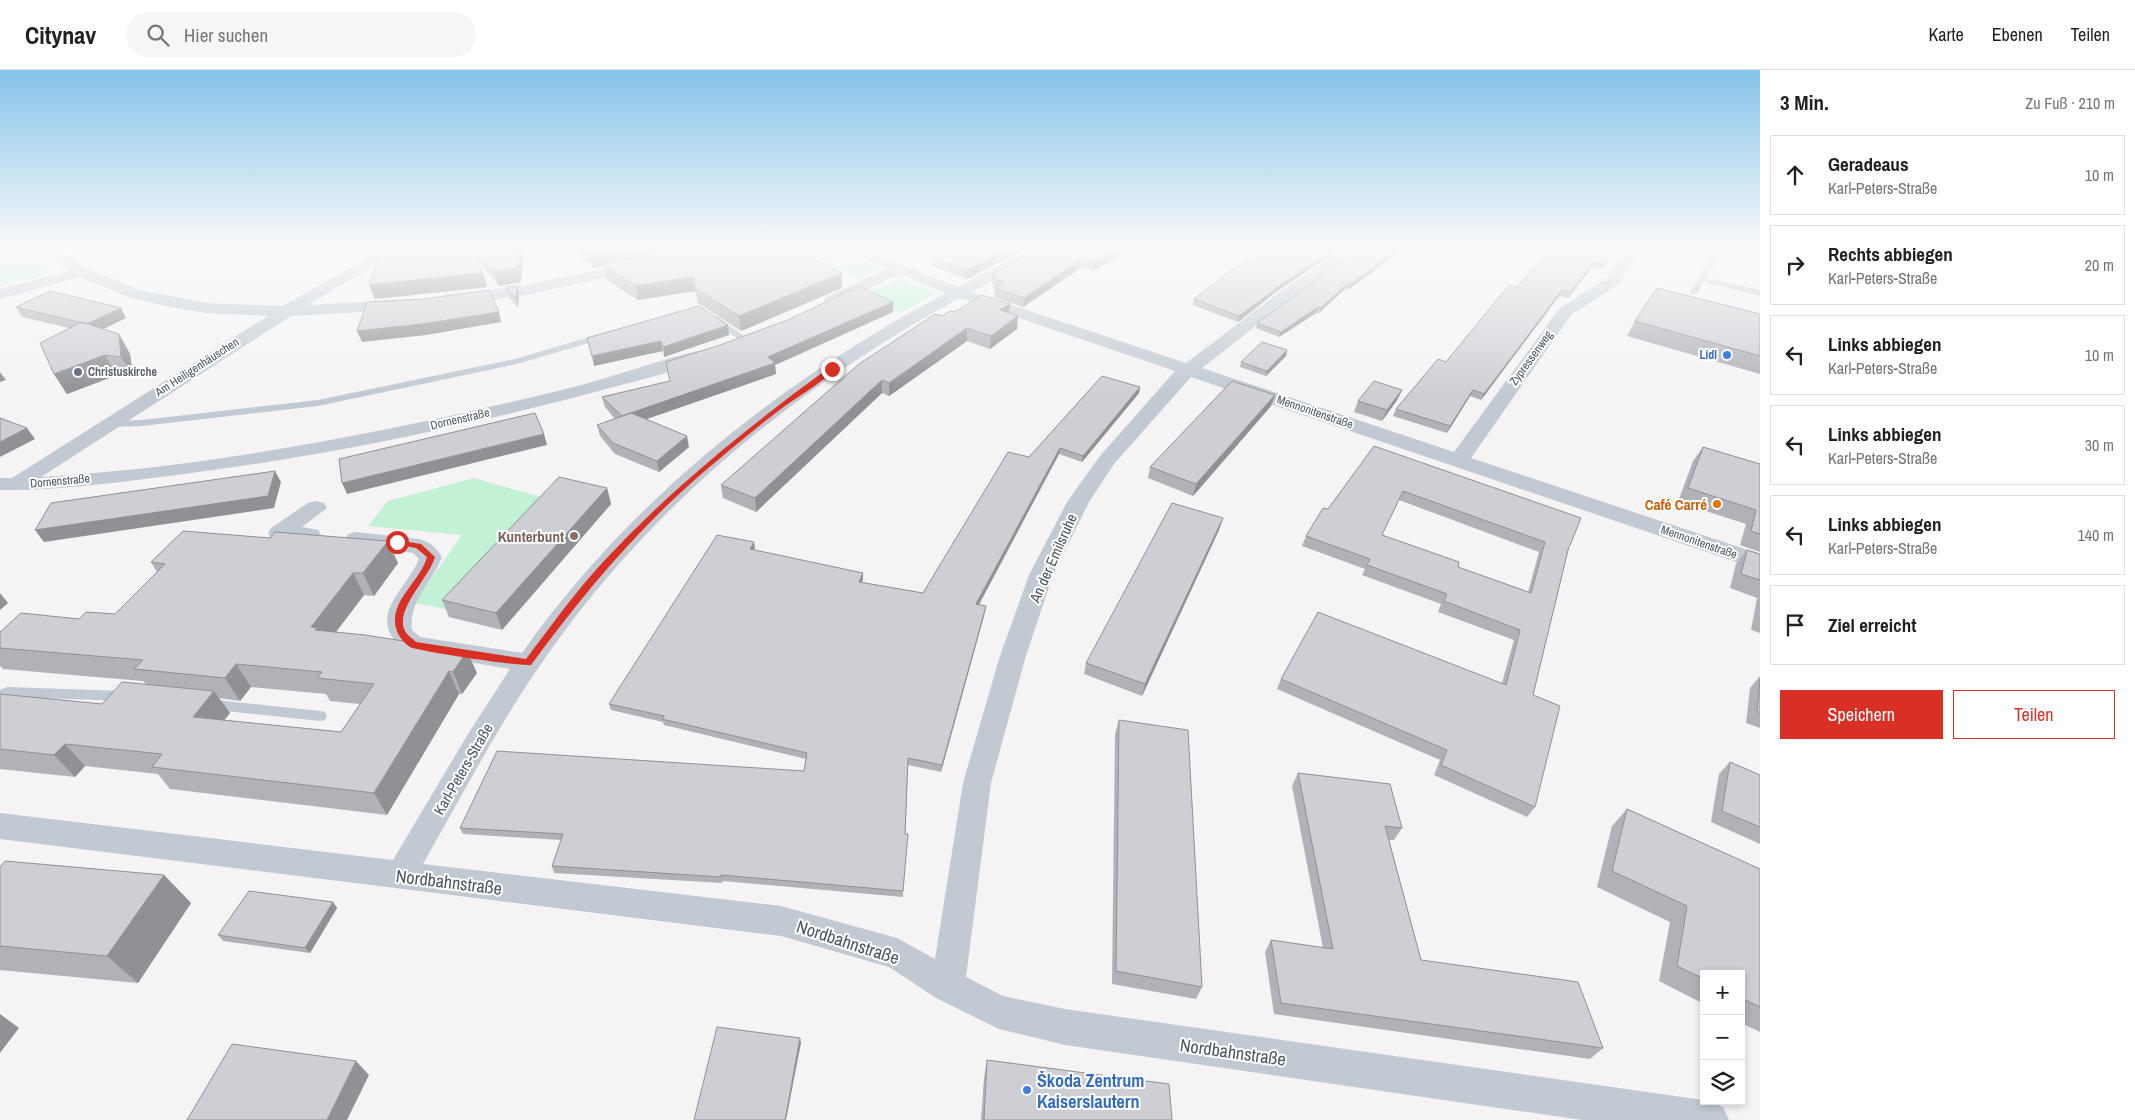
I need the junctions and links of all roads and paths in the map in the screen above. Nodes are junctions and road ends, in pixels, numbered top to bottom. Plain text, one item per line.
1 (146, 296) edge
2 (314, 296) edge
3 (481, 296) edge
4 (830, 296) edge
5 (951, 296) edge
6 (970, 296) edge
7 (1286, 296) edge
8 (1590, 296) edge
9 (443, 301) edge
10 (413, 304) edge
11 (817, 307) edge
12 (292, 310) junction
13 (707, 314) edge
14 (764, 332) edge
15 (614, 333) edge
16 (744, 339) junction
17 (1190, 370) junction
18 (110, 424) junction
19 (1460, 460) junction
20 (5, 488) edge
21 (316, 508) dead end
22 (1760, 562) edge
23 (528, 663) junction
24 (140, 697) edge
25 (0, 699) edge
26 (197, 703) edge
27 (320, 716) dead end
28 (0, 826) edge
29 (400, 876) junction
30 (948, 986) junction
31 (1710, 1120) edge

1 - 12 street
2 - 12 street, Am Heiligenhäuschen
3 - 9 street
4 - 11 street
5 - 23 street, Karl-Peters-Straße
6 - 17 street, Mennonitenstraße
7 - 17 street, An der Emilsruhe
8 - 19 street, Zypressenweg
10 - 12 street
12 - 18 street, Am Heiligenhäuschen
13 - 16 lane
14 - 16 street, Dornenstraße
15 - 18 lane
16 - 20 street, Dornenstraße
17 - 19 street, Mennonitenstraße
17 - 30 street, An der Emilsruhe
18 - 20 street, Am Heiligenhäuschen
19 - 22 street, Mennonitenstraße
21 - 23 street
23 - 29 street, Karl-Peters-Straße
24 - 25 lane
26 - 27 lane
28 - 29 street, Nordbahnstraße
29 - 30 street, Nordbahnstraße
30 - 31 street, Nordbahnstraße

